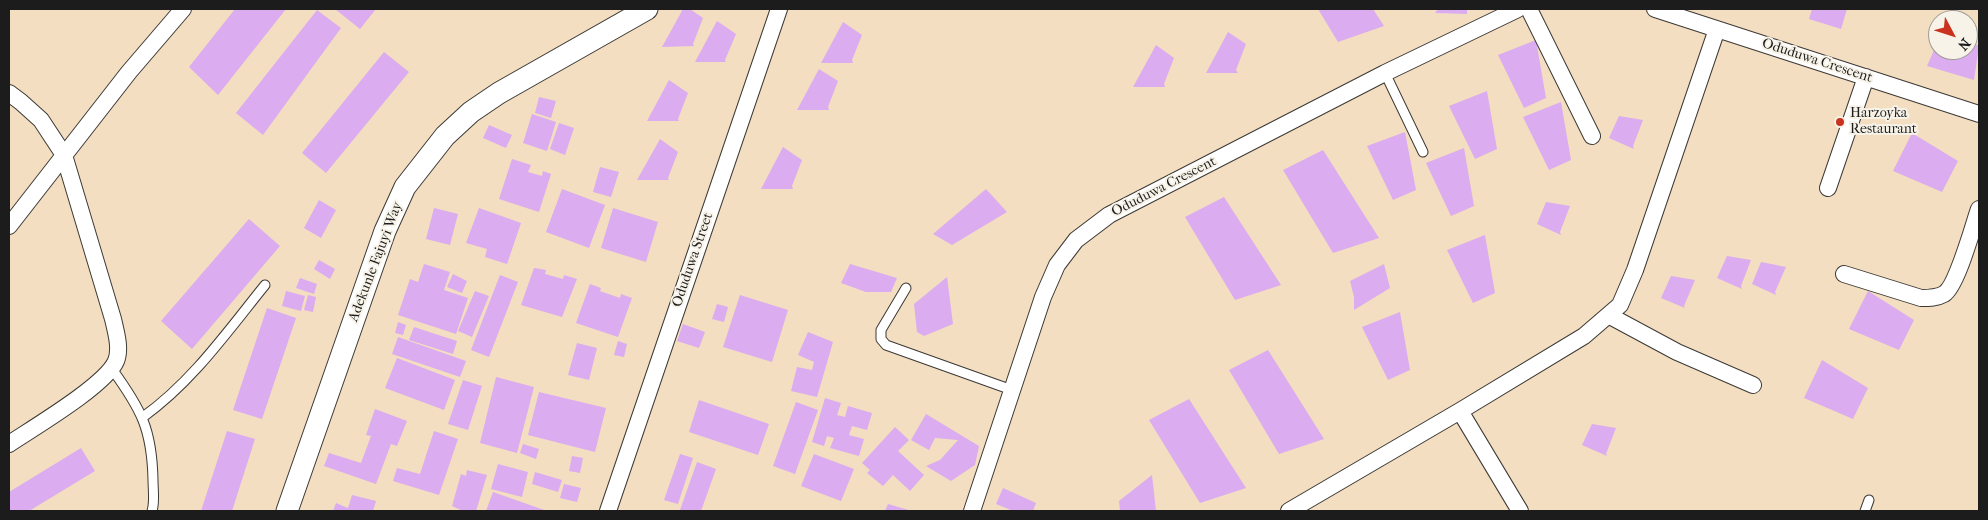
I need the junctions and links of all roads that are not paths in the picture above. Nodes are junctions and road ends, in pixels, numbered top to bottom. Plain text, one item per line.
1 (183, 9) edge
2 (647, 9) edge
3 (779, 9) edge
4 (1518, 9) edge
5 (1529, 9) edge
6 (1655, 9) edge
7 (1716, 29) junction
8 (1385, 73) junction
9 (1866, 77) junction
10 (9, 93) edge
11 (1979, 114) edge
12 (1592, 136) dead end
13 (1424, 152) dead end
14 (64, 155) junction
15 (1828, 188) dead end
16 (1979, 209) edge
17 (9, 226) edge
18 (1844, 274) dead end
19 (265, 285) dead end
20 (906, 288) dead end
21 (1610, 316) junction
22 (112, 369) junction
23 (1753, 385) dead end
24 (1012, 390) junction
25 (1460, 411) junction
26 (143, 417) junction
27 (9, 444) edge
28 (1869, 500) dead end
29 (152, 511) edge
30 (287, 511) edge
31 (608, 511) edge
32 (972, 511) edge
33 (1289, 511) edge
34 (1520, 511) edge
35 (1865, 511) edge

1 - 14 street
2 - 30 street, Adekunle Fajuyi Way
3 - 31 street, Oduduwa Street
4 - 8 street, Oduduwa Crescent
5 - 12 street
6 - 7 street, Oduduwa Crescent
7 - 9 street, Oduduwa Crescent
7 - 21 street
8 - 13 lane
8 - 24 street, Oduduwa Crescent
9 - 11 street, Oduduwa Crescent
9 - 15 street
10 - 14 street
14 - 17 street
14 - 22 street
16 - 18 street
19 - 26 lane
20 - 24 lane
21 - 23 street
21 - 25 street
22 - 26 lane
22 - 27 street
24 - 32 street, Oduduwa Crescent
25 - 33 street
25 - 34 street
26 - 29 lane
28 - 35 lane

